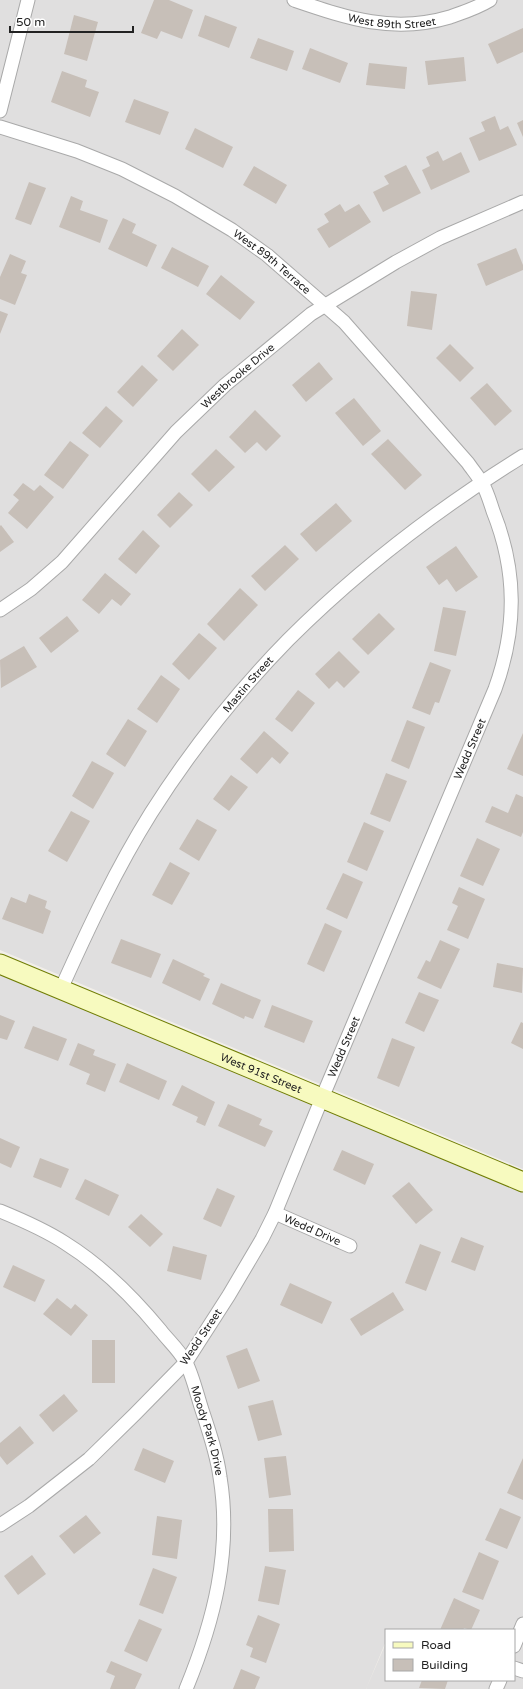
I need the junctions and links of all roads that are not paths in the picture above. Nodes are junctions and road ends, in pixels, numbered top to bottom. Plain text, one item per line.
1 (28, 0) edge
2 (294, 0) edge
3 (490, 0) edge
4 (0, 111) edge
5 (0, 127) edge
6 (523, 202) edge
7 (326, 306) junction
8 (523, 456) edge
9 (482, 483) junction
10 (0, 610) edge
11 (0, 964) edge
12 (61, 989) junction
13 (322, 1098) junction
14 (523, 1182) edge
15 (0, 1211) edge
16 (275, 1214) junction
17 (350, 1246) dead end
18 (186, 1362) junction
19 (0, 1525) edge
20 (523, 1624) edge
21 (515, 1644) edge
22 (186, 1689) edge

1 - 4 street
2 - 3 street, West 89th Street
5 - 7 street, West 89th Terrace
6 - 7 street, Westbrooke Drive
7 - 9 street, West 89th Terrace
7 - 10 street, Westbrooke Drive
8 - 9 street, Mastin Street
9 - 12 street, Mastin Street
9 - 13 street, Wedd Street
11 - 12 street, West 91st Street
12 - 13 street, West 91st Street
13 - 14 street, West 91st Street
13 - 16 street, Wedd Street
15 - 18 street, Moody Park Drive
16 - 17 street, Wedd Drive
16 - 18 street, Wedd Street
18 - 19 street, Wedd Street
18 - 22 street, Moody Park Drive
20 - 21 street

